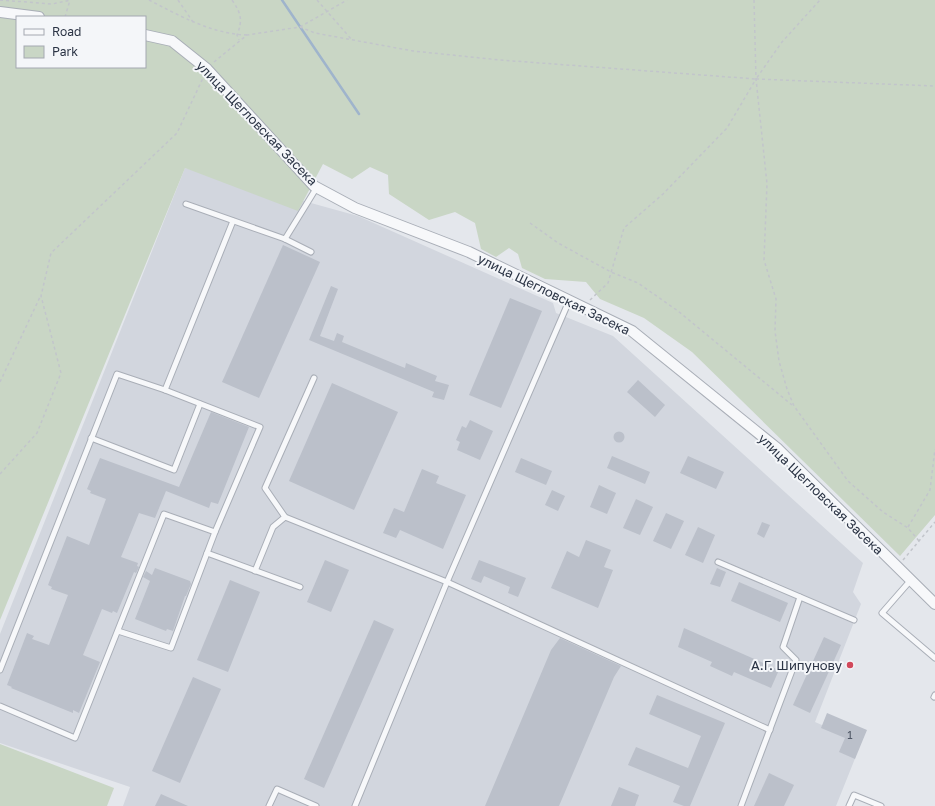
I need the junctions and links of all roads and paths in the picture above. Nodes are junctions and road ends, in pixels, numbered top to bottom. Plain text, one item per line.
1 (0, 0) edge
2 (70, 0) edge
3 (149, 0) edge
4 (178, 0) edge
5 (232, 0) edge
6 (317, 0) edge
7 (347, 0) edge
8 (754, 0) edge
9 (820, 0) edge
10 (0, 12) edge
11 (327, 12) junction
12 (31, 16) edge
13 (65, 16) edge
14 (194, 23) junction
15 (300, 27) junction
16 (146, 35) edge
17 (237, 35) junction
18 (247, 35) junction
19 (239, 40) junction
20 (352, 40) junction
21 (207, 68) junction
22 (756, 79) junction
23 (935, 86) edge
24 (317, 187) junction
25 (186, 204) dead end
26 (233, 221) junction
27 (530, 223) dead end
28 (285, 239) junction
29 (311, 252) dead end
30 (611, 272) junction
31 (41, 296) junction
32 (569, 301) junction
33 (583, 308) junction
34 (314, 378) dead end
35 (0, 382) edge
36 (165, 390) junction
37 (200, 404) junction
38 (794, 406) junction
39 (91, 438) junction
40 (935, 449) edge
41 (0, 474) edge
42 (286, 517) junction
43 (935, 522) edge
44 (908, 528) junction
45 (215, 532) junction
46 (919, 541) junction
47 (207, 553) junction
48 (718, 562) dead end
49 (897, 567) junction
50 (255, 570) junction
51 (447, 582) junction
52 (917, 584) junction
53 (300, 587) dead end
54 (800, 597) junction
55 (935, 604) edge
56 (854, 620) dead end
57 (118, 631) junction
58 (935, 658) edge
59 (0, 670) edge
60 (0, 706) edge
61 (770, 730) junction
62 (269, 806) edge
63 (316, 806) edge
64 (355, 806) edge
65 (741, 806) edge
66 (849, 806) edge
67 (880, 806) edge

1 - 2 path
2 - 13 path
3 - 14 path
4 - 14 path
5 - 17 path
6 - 11 path
7 - 11 path
8 - 22 path
9 - 22 path
10 - 12 street
11 - 15 path
11 - 20 path
14 - 17 path
15 - 18 path
15 - 20 path
16 - 21 street, улица Щегловская Засека
17 - 18 path
17 - 19 path
18 - 19 path
19 - 21 path
20 - 22 path
21 - 24 street, улица Щегловская Засека
21 - 31 path
22 - 23 path
22 - 30 path
22 - 38 path
24 - 28 lane
24 - 32 street, улица Щегловская Засека
25 - 26 lane
26 - 28 lane
26 - 36 lane
27 - 30 path
28 - 29 lane
30 - 33 path
30 - 38 path
31 - 35 path
31 - 41 path
32 - 33 street, улица Щегловская Засека
32 - 51 lane
33 - 49 street, улица Щегловская Засека
34 - 42 lane
36 - 37 lane
36 - 39 lane
37 - 39 lane
37 - 45 lane
38 - 44 path
39 - 59 lane
40 - 44 path
42 - 50 lane
42 - 51 lane
43 - 46 path
44 - 46 path
45 - 47 lane
45 - 57 lane
46 - 49 path
47 - 50 lane
47 - 57 lane
48 - 54 lane
49 - 52 street, улица Щегловская Засека
50 - 53 lane
51 - 61 lane
51 - 64 lane
52 - 55 street, улица Щегловская Засека
52 - 58 lane
54 - 56 lane
54 - 61 lane
57 - 60 lane
61 - 65 lane
62 - 63 lane
66 - 67 lane

